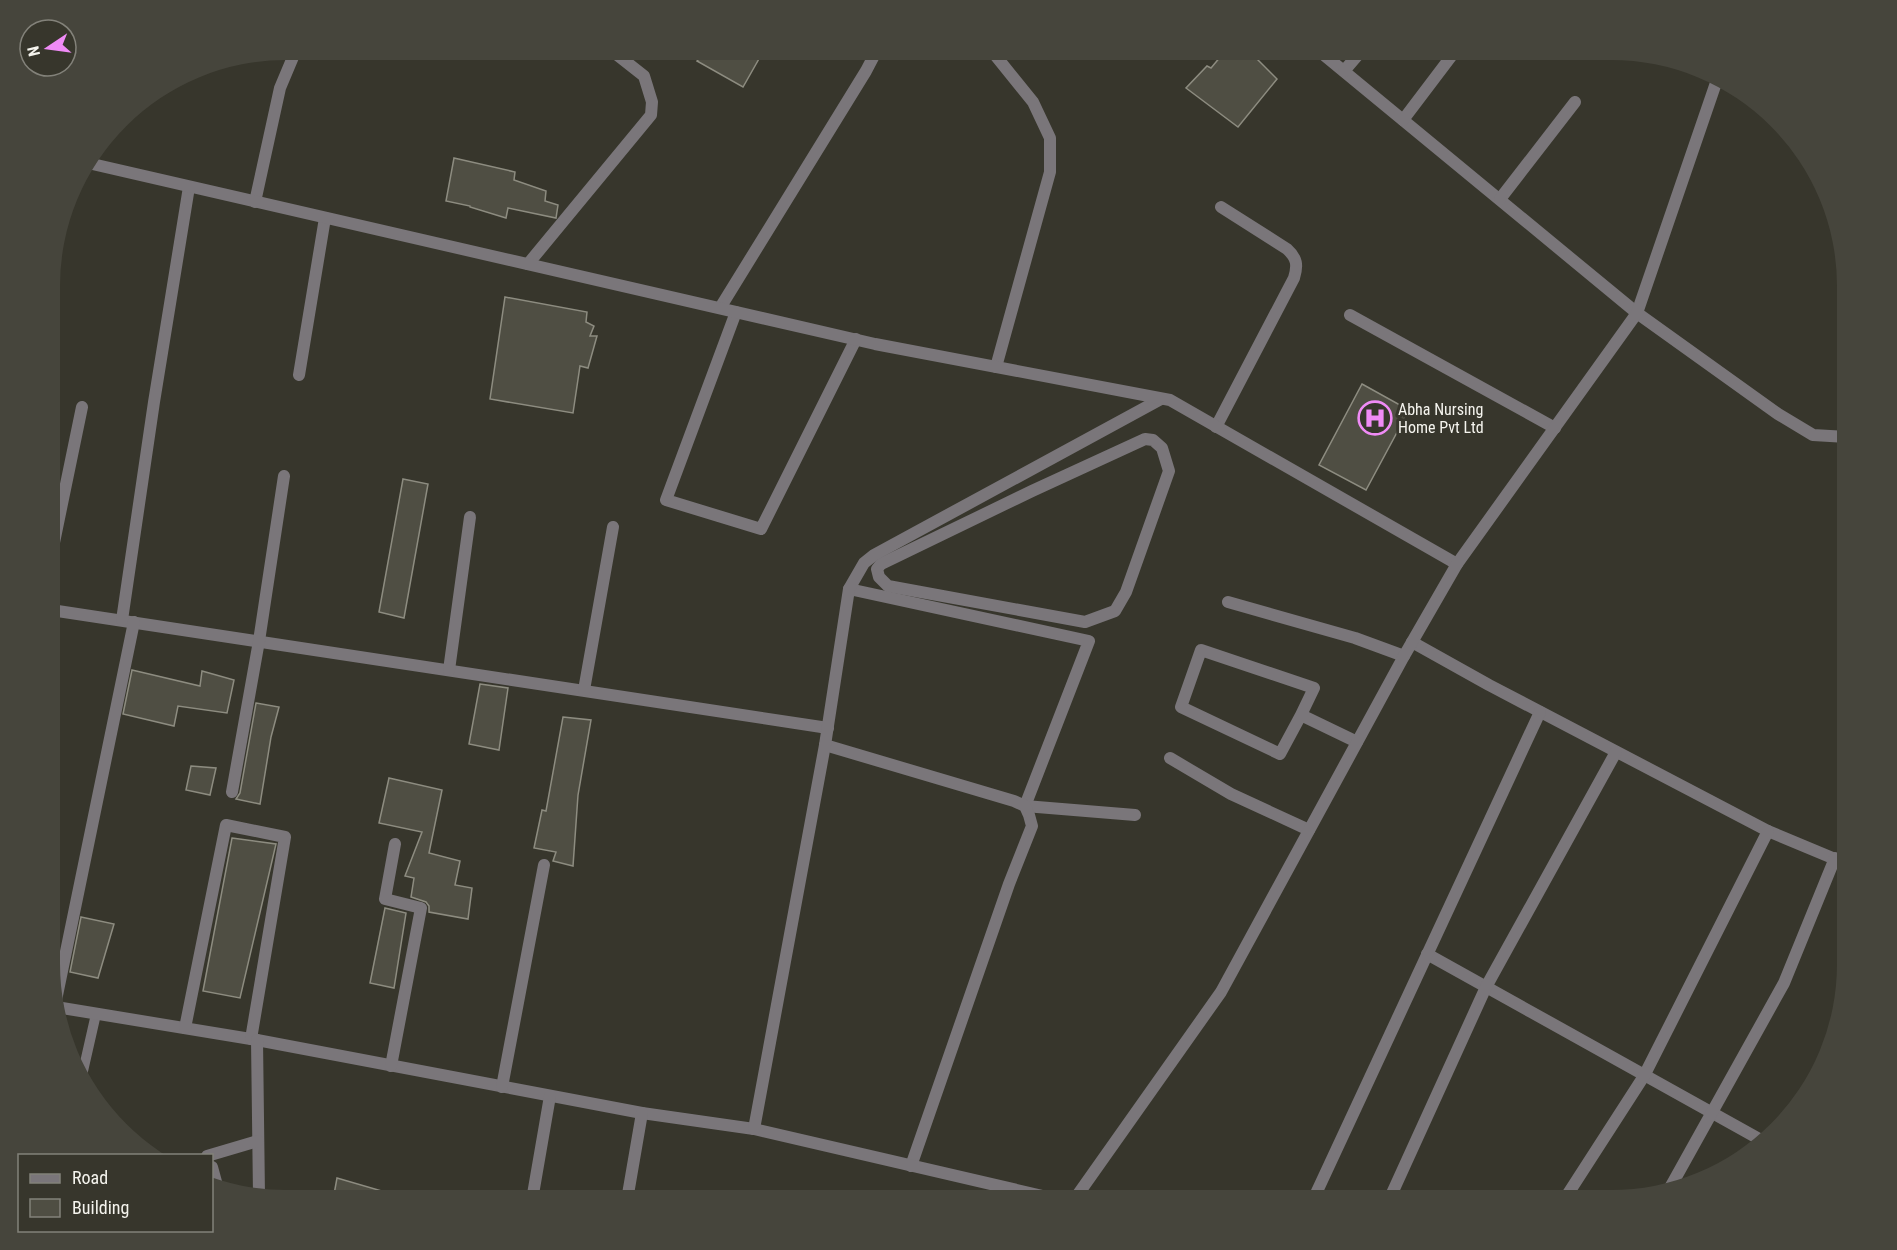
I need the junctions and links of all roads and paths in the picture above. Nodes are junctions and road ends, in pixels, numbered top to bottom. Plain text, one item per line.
1 (288, 60) edge
2 (624, 60) edge
3 (872, 60) edge
4 (999, 60) edge
5 (1330, 60) edge
6 (1353, 60) edge
7 (1448, 60) edge
8 (1344, 71) junction
9 (1715, 85) edge
10 (1575, 102) dead end
11 (1403, 120) junction
12 (95, 165) edge
13 (189, 187) junction
14 (1500, 199) junction
15 (255, 202) junction
16 (1221, 207) dead end
17 (325, 218) junction
18 (528, 264) junction
19 (720, 308) junction
20 (736, 312) junction
21 (1637, 313) junction
22 (1350, 315) dead end
23 (856, 339) junction
24 (996, 367) junction
25 (299, 375) dead end
26 (1161, 399) junction
27 (82, 407) dead end
28 (1216, 427) junction
29 (1555, 428) junction
30 (1837, 436) edge
31 (284, 476) dead end
32 (1003, 485) junction
33 (1009, 503) junction
34 (60, 513) edge
35 (470, 517) dead end
36 (613, 527) dead end
37 (1457, 564) junction
38 (849, 589) junction
39 (1228, 602) dead end
40 (60, 611) edge
41 (128, 621) junction
42 (259, 641) junction
43 (1412, 642) junction
44 (1404, 656) junction
45 (449, 670) junction
46 (584, 690) junction
47 (1540, 712) junction
48 (1301, 715) junction
49 (828, 728) junction
50 (1357, 742) junction
51 (825, 745) junction
52 (1616, 752) junction
53 (1170, 759) dead end
54 (232, 792) dead end
55 (1024, 806) junction
56 (1135, 815) dead end
57 (1309, 830) junction
58 (1768, 831) junction
59 (395, 844) dead end
60 (1835, 858) joint
61 (543, 865) dead end
62 (1426, 954) junction
63 (60, 979) edge
64 (1486, 987) junction
65 (64, 1008) edge
66 (96, 1014) junction
67 (185, 1029) junction
68 (254, 1040) junction
69 (84, 1066) edge
70 (391, 1066) junction
71 (1644, 1076) junction
72 (502, 1087) junction
73 (550, 1096) junction
74 (642, 1113) junction
75 (1712, 1113) junction
76 (754, 1129) junction
77 (1756, 1137) edge
78 (258, 1141) junction
79 (212, 1154) edge
80 (911, 1166) junction
81 (1674, 1181) edge
82 (259, 1188) edge
83 (534, 1190) edge
84 (629, 1190) edge
85 (1016, 1190) edge
86 (1081, 1190) edge
87 (1318, 1190) edge
88 (1394, 1190) edge
89 (1570, 1190) edge

1 - 15 street
2 - 18 street
3 - 19 street
4 - 24 street
5 - 8 street
6 - 8 street
7 - 11 street
8 - 11 street
9 - 21 street
10 - 14 street
11 - 14 street
12 - 13 street
13 - 15 street
13 - 41 street
14 - 21 street
15 - 17 street
16 - 28 street
17 - 18 street
17 - 25 street
18 - 19 street
19 - 20 street
20 - 23 street
20 - 23 street
21 - 29 street
21 - 30 street
22 - 29 street
23 - 24 street
24 - 26 street
26 - 28 street
26 - 32 street
27 - 34 street
28 - 37 street
29 - 37 street
31 - 42 street
32 - 33 street
32 - 38 street
33 - 33 street
35 - 45 street
36 - 46 street
37 - 43 street
38 - 49 street
38 - 55 street
39 - 44 street
40 - 41 street
41 - 42 street
41 - 63 street
42 - 45 street
42 - 54 street
43 - 44 street
43 - 47 street
44 - 50 street
45 - 46 street
46 - 49 street
47 - 52 street
47 - 62 street
48 - 48 street
48 - 50 street
49 - 51 street
50 - 57 street
51 - 55 street
51 - 76 street
52 - 58 street
52 - 64 street
53 - 57 street
55 - 56 street
55 - 80 street
57 - 86 street
58 - 60 street
58 - 71 street
59 - 70 street
60 - 75 street
61 - 72 street
62 - 64 street
62 - 87 street
64 - 71 street
64 - 88 street
65 - 66 street
66 - 67 street
66 - 69 lane
67 - 68 street
67 - 68 street
68 - 70 street
68 - 78 street
70 - 72 street
71 - 75 street
71 - 89 street
72 - 73 street
73 - 74 street
73 - 83 street
74 - 76 street
74 - 84 street
75 - 77 street
75 - 81 street
76 - 80 street
78 - 79 street
78 - 82 street
80 - 85 street

